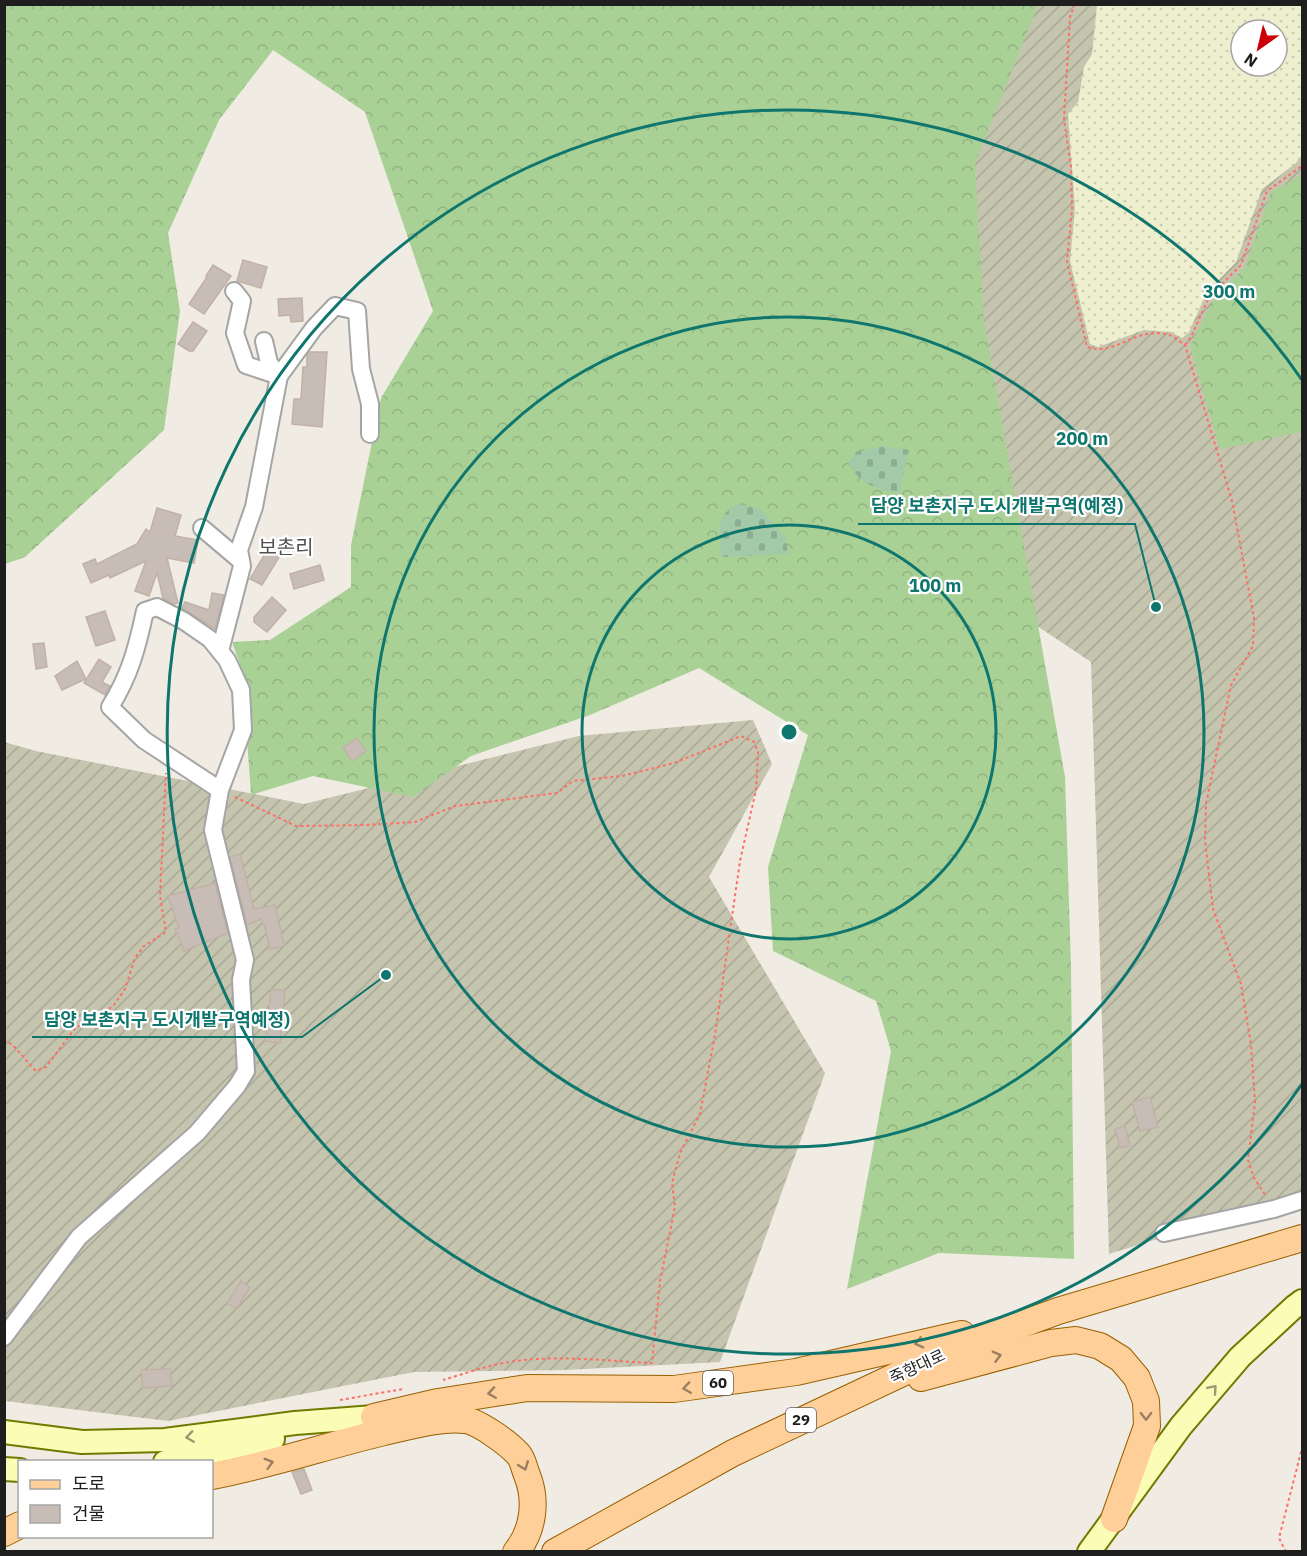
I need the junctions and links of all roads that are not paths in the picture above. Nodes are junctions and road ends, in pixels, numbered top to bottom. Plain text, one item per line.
1 (234, 291) dead end
2 (264, 341) dead end
3 (279, 376) junction
4 (370, 434) dead end
5 (202, 528) dead end
6 (241, 561) junction
7 (220, 651) junction
8 (220, 790) junction
9 (1302, 1200) edge
10 (1164, 1233) dead end
11 (1302, 1238) edge
12 (1302, 1301) edge
13 (1058, 1311) junction
14 (4, 1337) edge
15 (840, 1401) junction
16 (374, 1417) junction
17 (4, 1432) edge
18 (170, 1460) edge
19 (213, 1476) edge
20 (1114, 1519) junction
21 (18, 1526) edge
22 (4, 1533) edge
23 (516, 1551) edge
24 (555, 1551) edge
25 (1089, 1551) edge

1 - 3 street
2 - 3 street
3 - 4 street
3 - 6 street
5 - 6 street
6 - 7 street
7 - 8 street
7 - 8 street
8 - 14 street
9 - 10 street
11 - 13 main road, 죽향대로 / 29
20 -> 12 main road
13 - 15 main road, 죽향대로 / 29
13 -> 16 main road, 60
15 -> 20 main road
15 - 24 main road, 죽향대로 / 29
16 -> 17 main road
16 - 18 main road, 60
19 -> 23 main road
20 - 25 main road
21 - 22 main road

